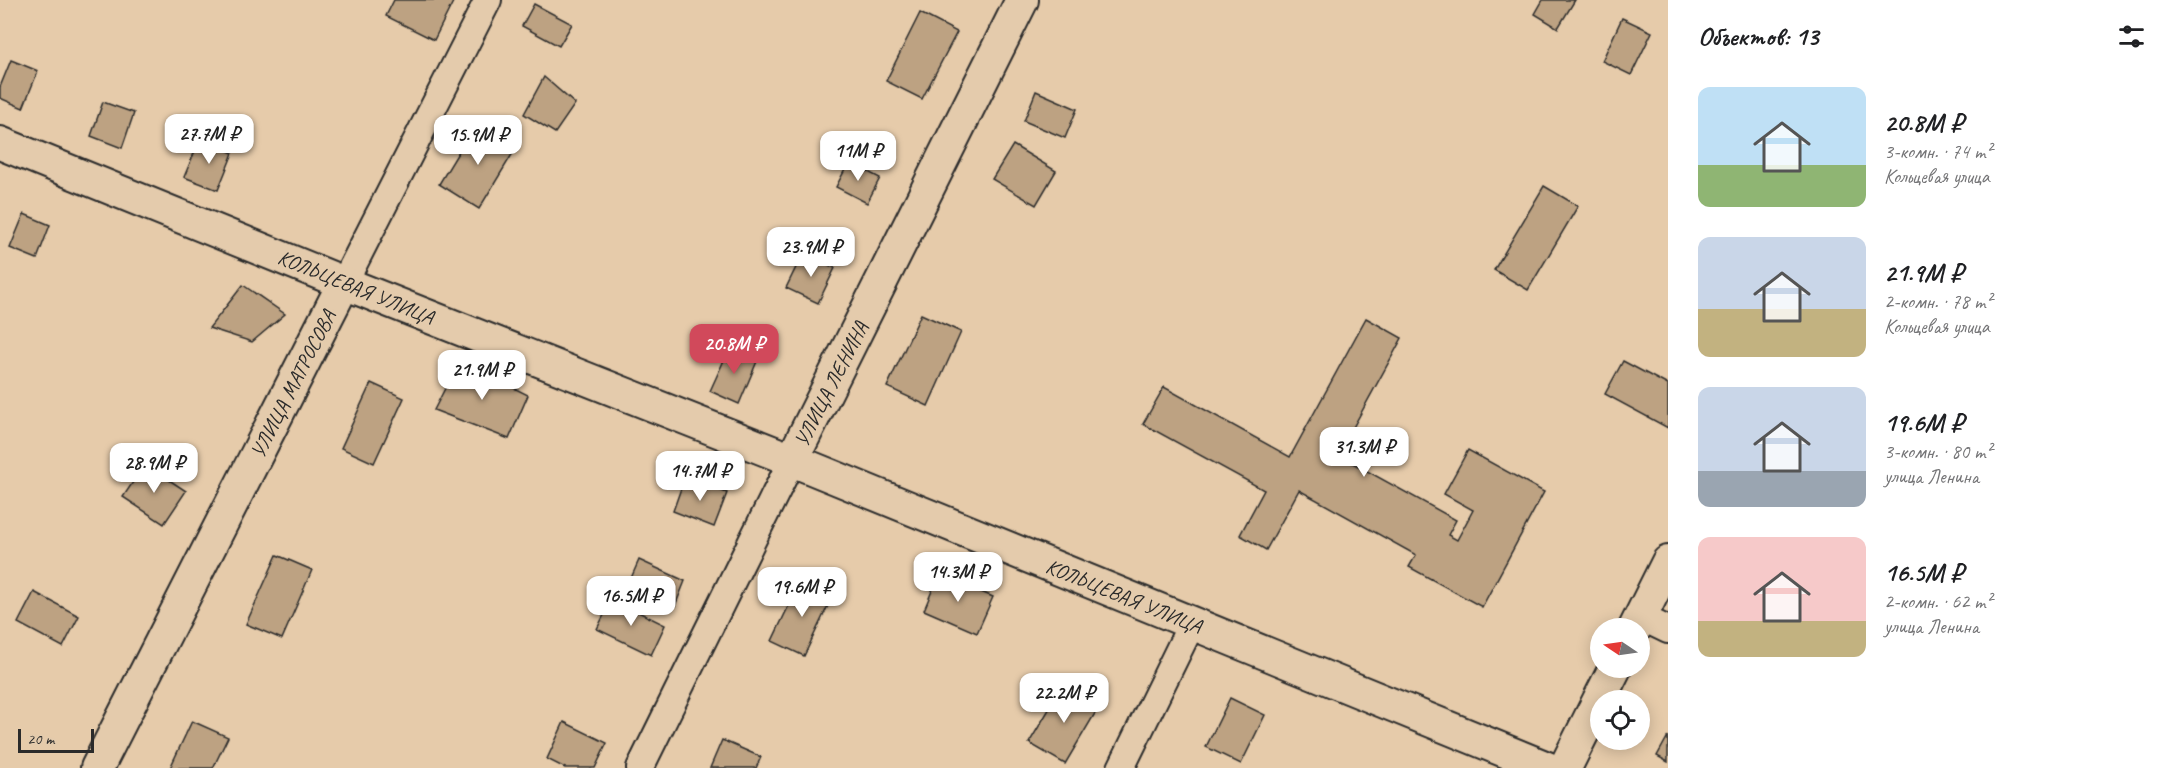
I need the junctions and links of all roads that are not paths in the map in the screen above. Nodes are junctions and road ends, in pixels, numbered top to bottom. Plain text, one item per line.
1 (488, 0) edge
2 (1022, 0) edge
3 (0, 143) edge
4 (344, 283) junction
5 (792, 460) junction
6 (1668, 562) edge
7 (1650, 619) edge
8 (1192, 623) junction
9 (1610, 678) edge
10 (97, 768) edge
11 (640, 768) edge
12 (1120, 768) edge
13 (1547, 768) edge
14 (1565, 768) edge

1 - 4 street, УЛИЦА МАТРОСОВА
2 - 5 street, УЛИЦА ЛЕНИНА
3 - 4 street, КОЛЬЦЕВАЯ УЛИЦА
4 - 5 street, КОЛЬЦЕВАЯ УЛИЦА
4 - 10 street, УЛИЦА МАТРОСОВА
5 - 8 street, КОЛЬЦЕВАЯ УЛИЦА
5 - 11 street, УЛИЦА ЛЕНИНА
6 - 7 street
8 - 12 street
8 - 13 street, КОЛЬЦЕВАЯ УЛИЦА
9 - 14 street

